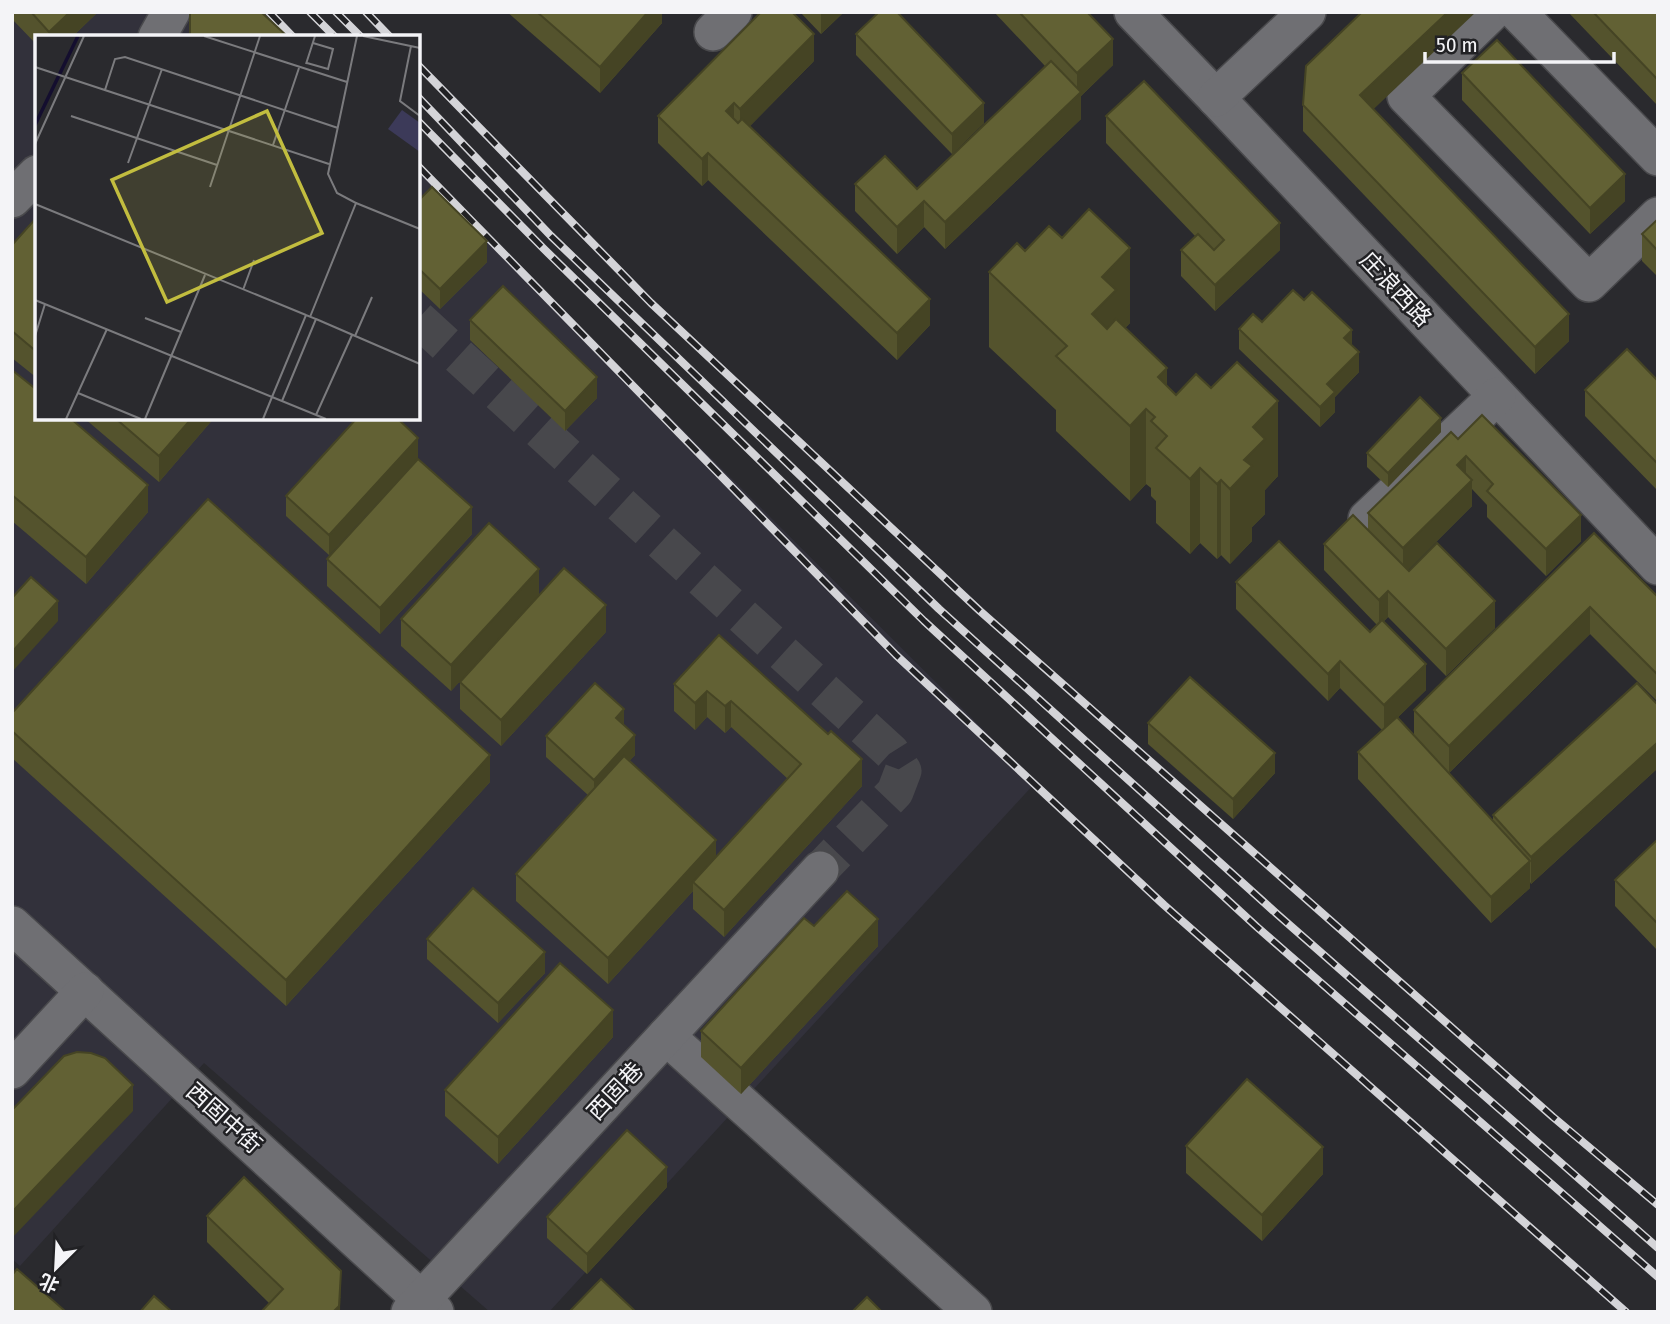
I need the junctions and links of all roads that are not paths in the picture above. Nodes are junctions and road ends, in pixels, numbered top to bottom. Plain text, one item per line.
1 (171, 12) edge
2 (1133, 12) edge
3 (1307, 12) edge
4 (1492, 12) edge
5 (1517, 12) edge
6 (158, 35) edge
7 (1216, 98) junction
8 (1658, 157) edge
9 (35, 176) edge
10 (12, 199) edge
11 (1658, 216) edge
12 (1497, 396) junction
13 (1367, 519) dead end
14 (1658, 566) edge
15 (820, 870) tunnel mouth
16 (12, 925) edge
17 (85, 991) junction
18 (666, 1036) junction
19 (12, 1070) edge
20 (422, 1308) edge
21 (973, 1312) edge

1 - 6 street
2 - 7 street, 庄浪西路
3 - 7 street
4 - 11 street
5 - 8 street
7 - 12 street, 庄浪西路
9 - 10 street
12 - 13 street
12 - 14 street, 庄浪西路
15 - 18 street, 西固巷
16 - 17 street, 西固中街
17 - 19 street
17 - 20 street, 西固中街
18 - 20 street, 西固巷
18 - 21 street

